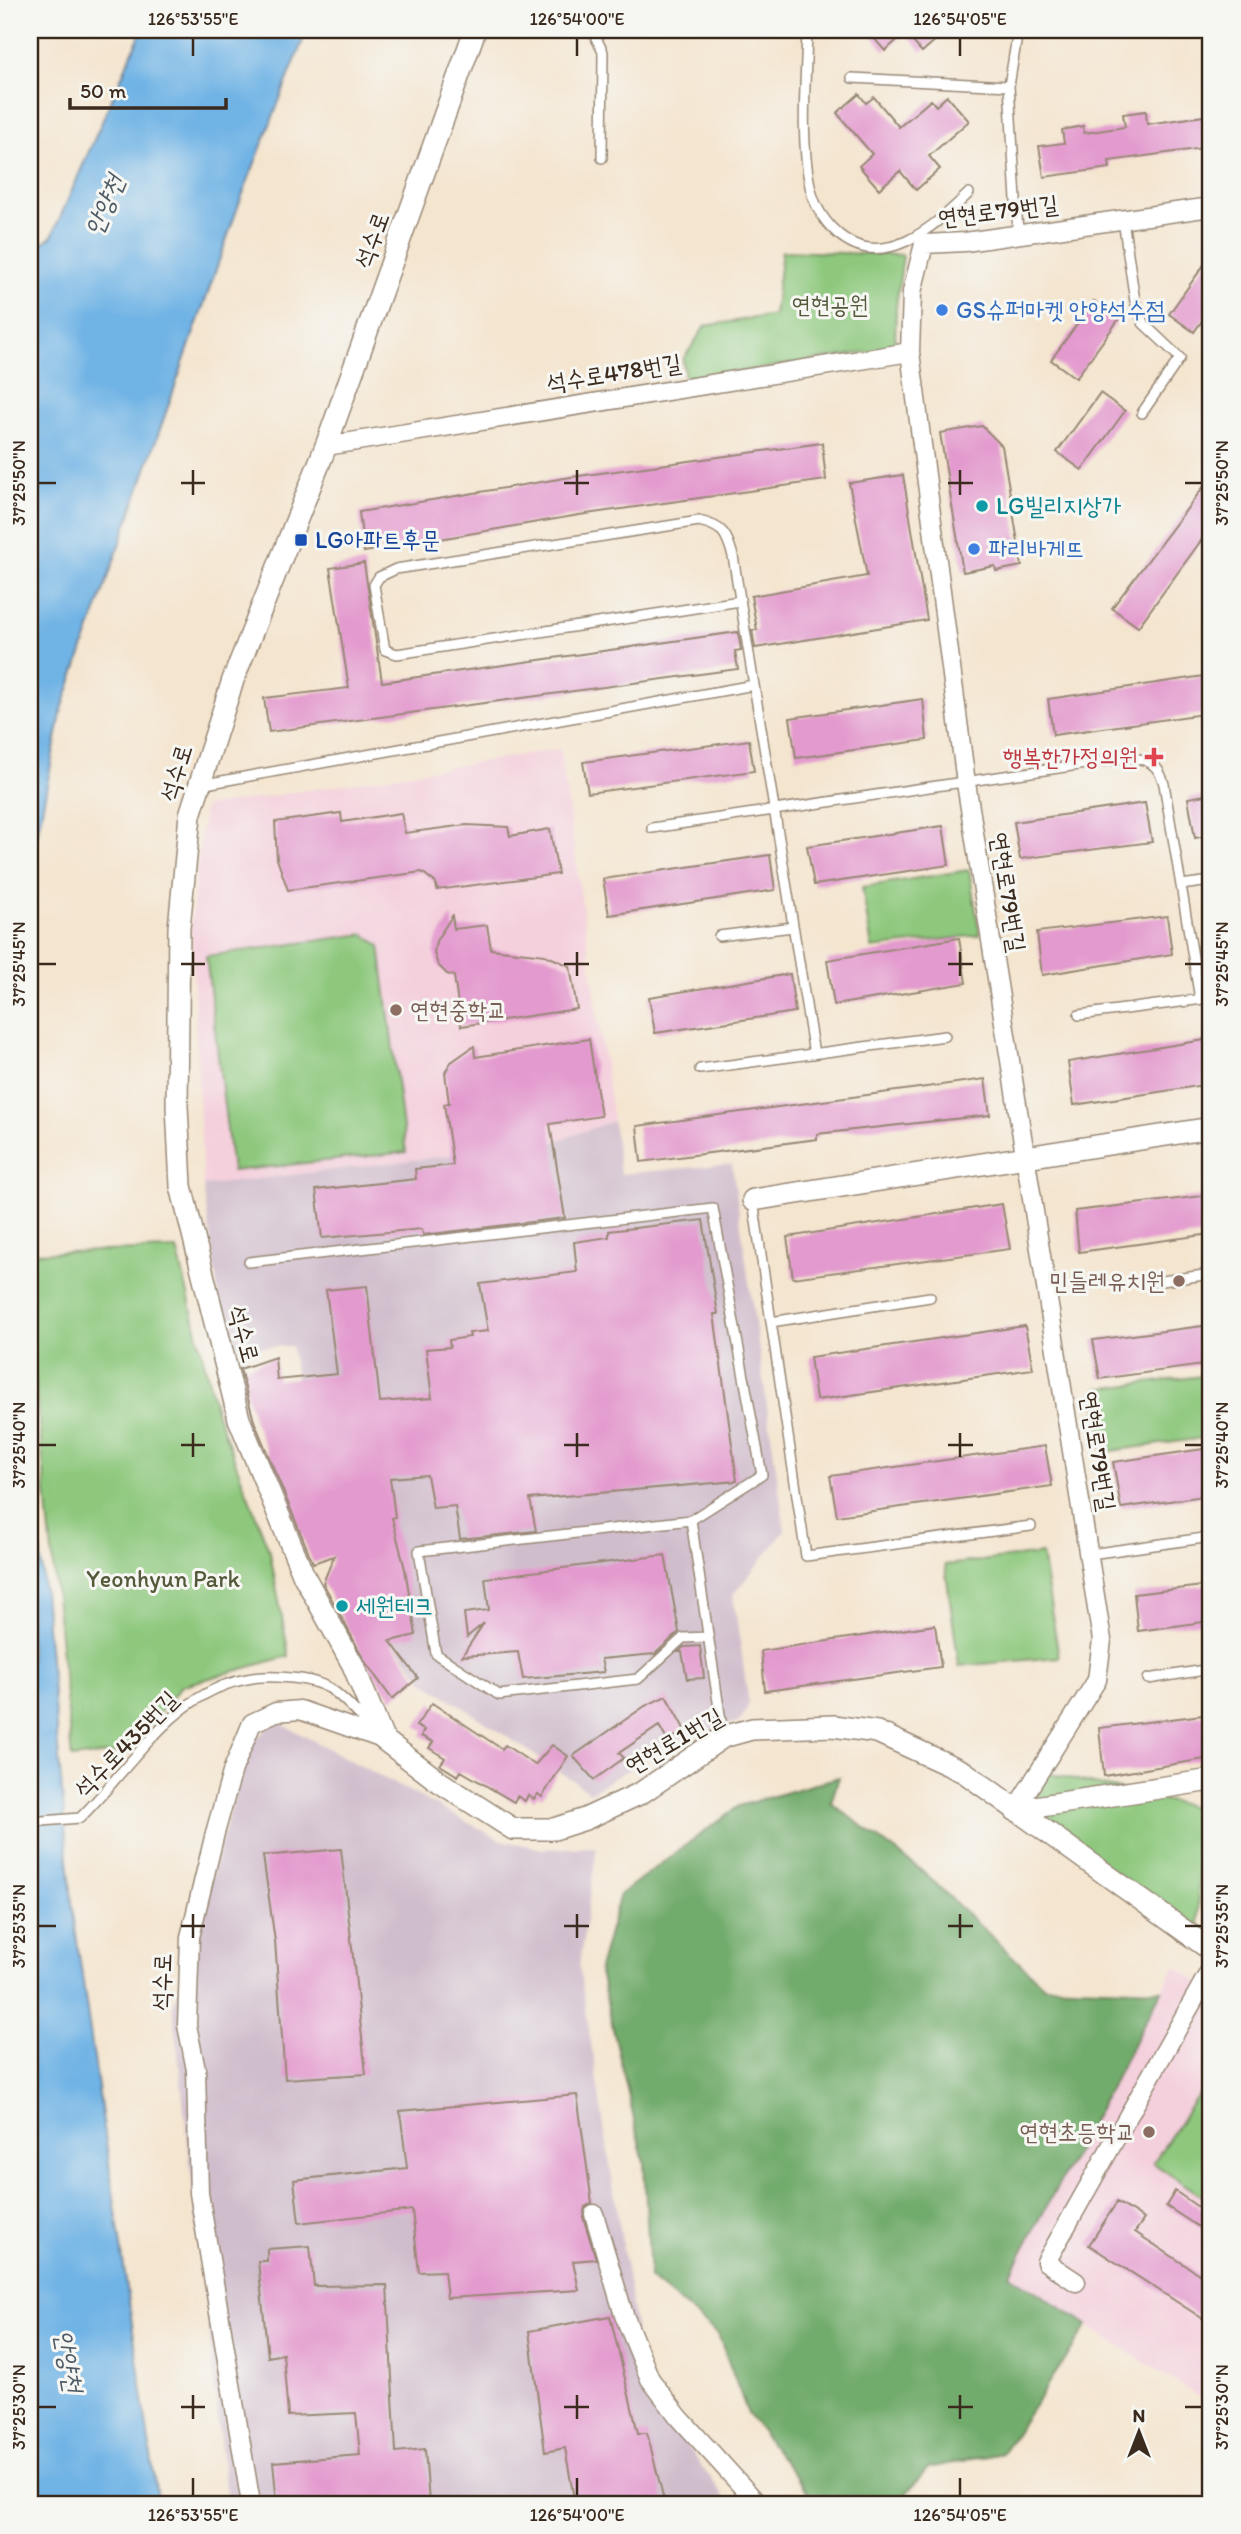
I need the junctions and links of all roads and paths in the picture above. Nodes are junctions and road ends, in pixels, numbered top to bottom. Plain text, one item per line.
1 (592, 30) edge
2 (807, 30) edge
3 (1018, 30) edge
4 (478, 33) edge
5 (852, 78) dead end
6 (1009, 86) junction
7 (602, 158) dead end
8 (969, 193) dead end
9 (1211, 207) edge
10 (1123, 220) junction
11 (1018, 232) junction
12 (910, 352) junction
13 (1142, 412) dead end
14 (326, 446) junction
15 (740, 601) junction
16 (754, 685) junction
17 (965, 783) junction
18 (198, 786) junction
19 (775, 810) junction
20 (652, 828) dead end
21 (1211, 881) edge
22 (1181, 885) junction
23 (793, 927) junction
24 (719, 936) dead end
25 (1211, 998) edge
26 (1200, 999) junction
27 (1079, 1015) dead end
28 (944, 1036) dead end
29 (814, 1054) junction
30 (700, 1069) dead end
31 (1211, 1128) edge
32 (1025, 1158) junction
33 (753, 1200) joint
34 (249, 1262) dead end
35 (1211, 1274) edge
36 (1148, 1283) dead end
37 (930, 1297) dead end
38 (771, 1322) junction
39 (691, 1520) junction
40 (1031, 1526) dead end
41 (1211, 1537) edge
42 (1090, 1554) junction
43 (708, 1637) junction
44 (1211, 1669) edge
45 (1148, 1679) dead end
46 (723, 1737) junction
47 (383, 1739) junction
48 (1211, 1780) edge
49 (1015, 1810) junction
50 (30, 1822) edge
51 (1211, 1951) edge
52 (1211, 1969) edge
53 (594, 2214) dead end
54 (1076, 2282) dead end
55 (251, 2504) edge
56 (758, 2504) edge

1 - 7 lane
2 - 8 lane
3 - 6 lane
4 - 14 street, 석수로
5 - 6 lane
6 - 11 lane
9 - 10 street, 연현로79번길
10 - 11 street, 연현로79번길
10 - 13 lane
11 - 12 street, 연현로79번길
12 - 14 street, 석수로478번길
12 - 17 street, 연현로79번길
14 - 18 street, 석수로
15 - 15 lane
15 - 16 lane
16 - 18 lane
16 - 19 lane
17 - 19 lane
17 - 22 lane
17 - 32 street, 연현로79번길
18 - 47 street, 석수로
19 - 20 lane
19 - 23 lane
21 - 22 lane
22 - 26 lane
23 - 24 lane
23 - 29 lane
25 - 26 lane
26 - 27 lane
28 - 29 lane
29 - 30 lane
31 - 32 street
32 - 33 street
32 - 42 street, 연현로79번길
33 - 38 lane
34 - 39 lane
35 - 36 lane
37 - 38 lane
38 - 40 lane
39 - 43 lane
39 - 43 lane
41 - 42 lane
42 - 49 street, 연현로79번길
43 - 46 lane
44 - 45 lane
46 - 47 street, 연현로1번길
46 - 49 street, 연현로1번길
47 - 50 lane, 석수로435번길
47 - 55 street, 석수로
48 - 49 street
49 - 51 street, 연현로1번길
52 - 54 street
53 - 56 street

